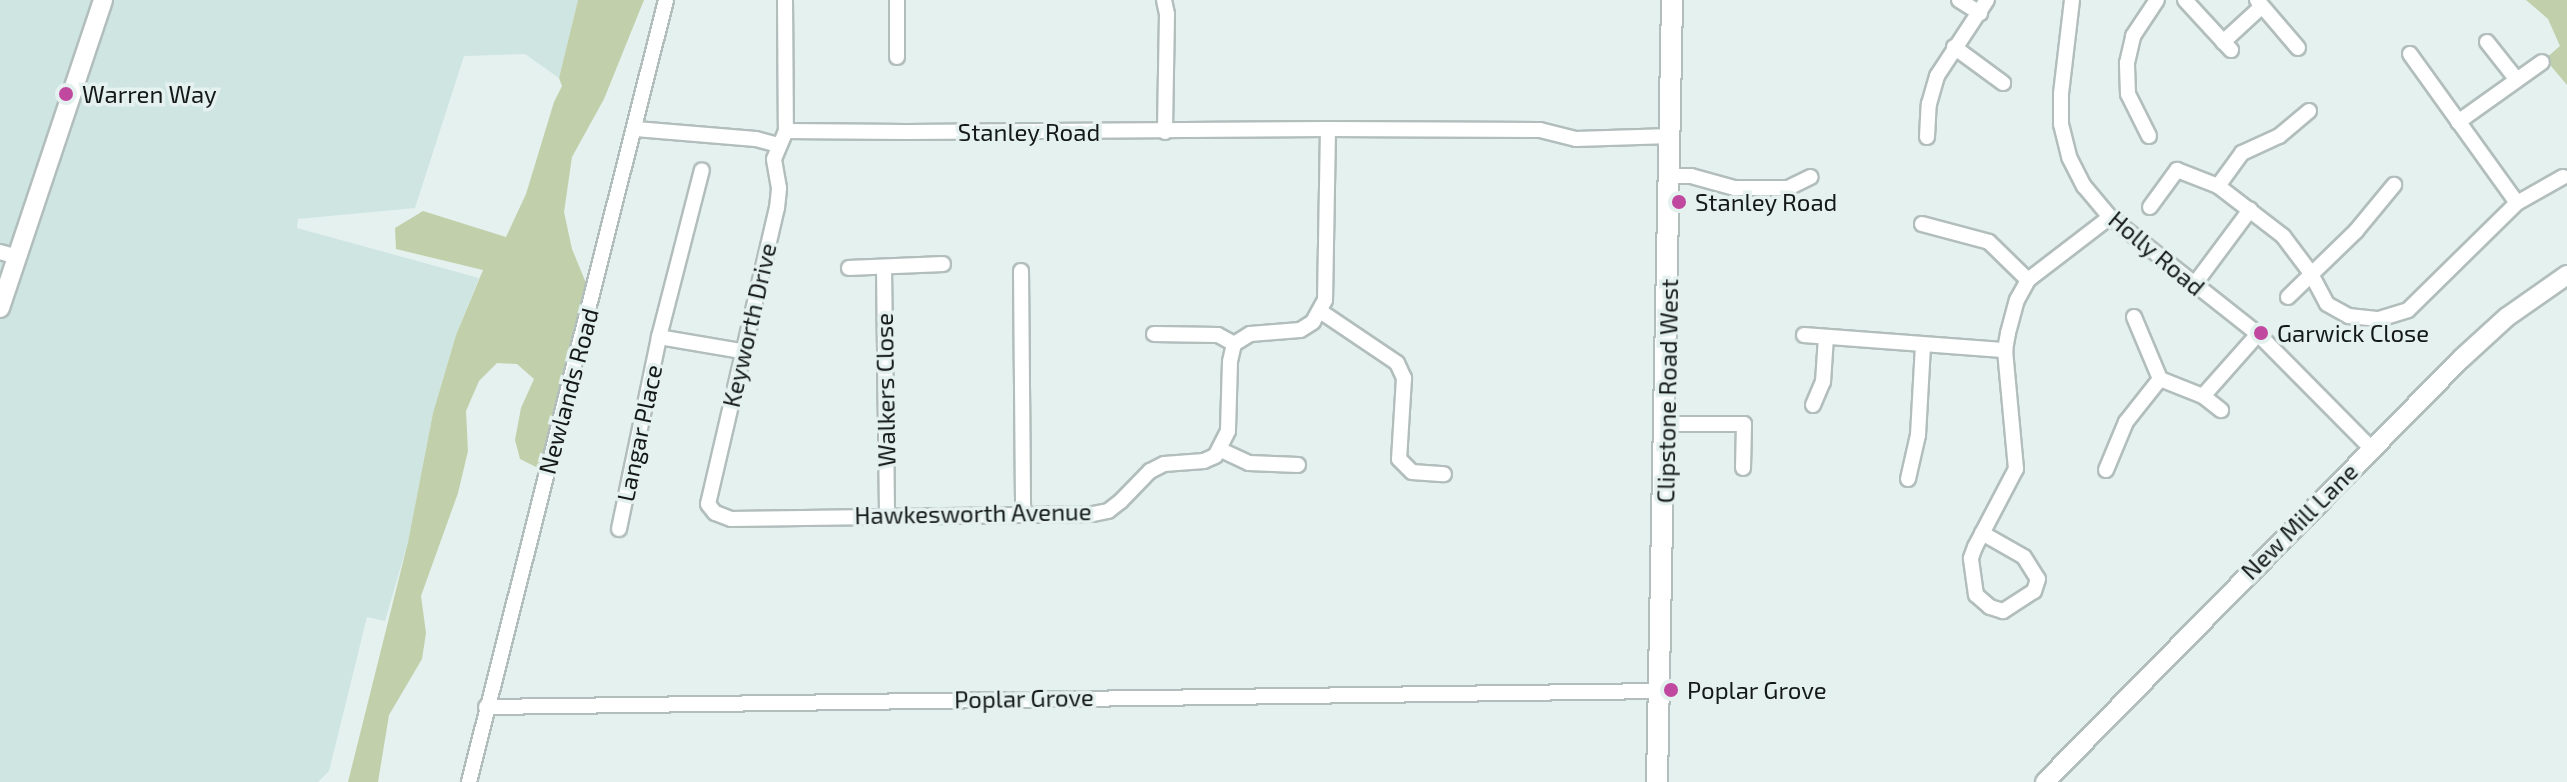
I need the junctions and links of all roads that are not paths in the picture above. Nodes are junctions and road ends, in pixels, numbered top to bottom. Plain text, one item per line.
1 (103, 0) edge
2 (666, 0) edge
3 (785, 0) edge
4 (897, 0) edge
5 (1164, 0) edge
6 (1672, 0) edge
7 (1959, 0) edge
8 (2072, 0) edge
9 (2157, 0) edge
10 (2185, 0) edge
11 (2259, 4) edge
12 (1983, 7) edge
13 (2487, 42) dead end
14 (1954, 47) junction
15 (2298, 48) dead end
16 (2410, 54) dead end
17 (897, 57) dead end
18 (2542, 62) dead end
19 (2517, 80) junction
20 (2003, 83) dead end
21 (2309, 111) dead end
22 (2458, 122) junction
23 (636, 129) junction
24 (1328, 129) junction
25 (786, 131) junction
26 (1165, 132) junction
27 (1671, 136) junction
28 (2149, 136) dead end
29 (1927, 137) dead end
30 (779, 145) junction
31 (702, 170) dead end
32 (1671, 176) junction
33 (1811, 177) dead end
34 (2563, 177) dead end
35 (2394, 185) dead end
36 (2218, 186) junction
37 (2517, 203) junction
38 (2150, 207) dead end
39 (2250, 210) junction
40 (2110, 217) junction
41 (1922, 224) dead end
42 (8, 254) edge
43 (943, 264) dead end
44 (884, 267) junction
45 (849, 268) dead end
46 (1021, 271) dead end
47 (2310, 272) junction
48 (2567, 275) edge
49 (2028, 280) junction
50 (2194, 285) junction
51 (2288, 297) dead end
52 (0, 308) edge
53 (1320, 311) junction
54 (2134, 317) dead end
55 (1154, 334) dead end
56 (2258, 334) junction
57 (1804, 335) dead end
58 (659, 337) junction
59 (1826, 337) junction
60 (1234, 344) junction
61 (1923, 345) junction
62 (2005, 350) junction
63 (741, 351) junction
64 (2160, 379) junction
65 (2203, 396) junction
66 (1813, 405) dead end
67 (2221, 410) dead end
68 (1666, 424) junction
69 (2371, 448) junction
70 (1221, 450) junction
71 (1298, 465) dead end
72 (1743, 468) dead end
73 (2106, 470) dead end
74 (1444, 474) dead end
75 (1908, 479) dead end
76 (708, 504) joint
77 (1023, 513) junction
78 (887, 514) junction
79 (619, 529) dead end
80 (1982, 533) junction
81 (1659, 691) junction
82 (486, 707) junction
83 (469, 782) edge
84 (1657, 782) edge
85 (2045, 782) edge

1 - 42 street
2 - 23 street, Newlands Road
3 - 25 street
4 - 17 street
5 - 26 street
6 - 27 main road, Clipstone Road West
7 - 12 street
8 - 40 street, Holly Road
9 - 28 street
10 - 11 street
11 - 15 street
12 - 14 street
13 - 19 street
14 - 20 street
14 - 29 street
16 - 22 street
18 - 19 street
19 - 22 street
21 - 36 street
22 - 37 street
23 - 30 street
23 - 82 street, Newlands Road
24 - 26 street, Stanley Road
24 - 27 street, Stanley Road
24 - 53 street
25 - 26 street, Stanley Road
25 - 30 street
27 - 32 main road, Clipstone Road West
30 - 63 street, Keyworth Drive
31 - 58 street, Langar Place
32 - 33 street
32 - 68 main road, Clipstone Road West
34 - 37 street
35 - 47 street
36 - 38 street
36 - 39 street
37 - 47 street
39 - 47 street
39 - 50 street
40 - 49 street
40 - 50 street, Holly Road
41 - 49 street
42 - 52 street
43 - 44 street
44 - 45 street
44 - 78 street, Walkers Close
46 - 77 street
47 - 51 street
48 - 69 street, New Mill Lane
49 - 62 street
50 - 56 street, Holly Road
53 - 60 street
53 - 74 street
54 - 64 street
55 - 60 street
56 - 65 street
56 - 69 street, Holly Road
57 - 59 street
58 - 63 street, Langar Place
58 - 79 street, Langar Place
59 - 61 street
59 - 66 street
60 - 70 street
61 - 62 street
61 - 75 street
62 - 80 street
63 - 76 street, Keyworth Drive
64 - 65 street
64 - 73 street
65 - 67 street
68 - 72 street
68 - 81 main road, Clipstone Road West
69 - 85 street, New Mill Lane
70 - 71 street
70 - 77 street, Hawkesworth Avenue
76 - 78 street, Hawkesworth Avenue
77 - 78 street, Hawkesworth Avenue
80 - 80 street
81 - 82 street, Poplar Grove
81 - 84 main road, Clipstone Road West
82 - 83 street, Newlands Road

